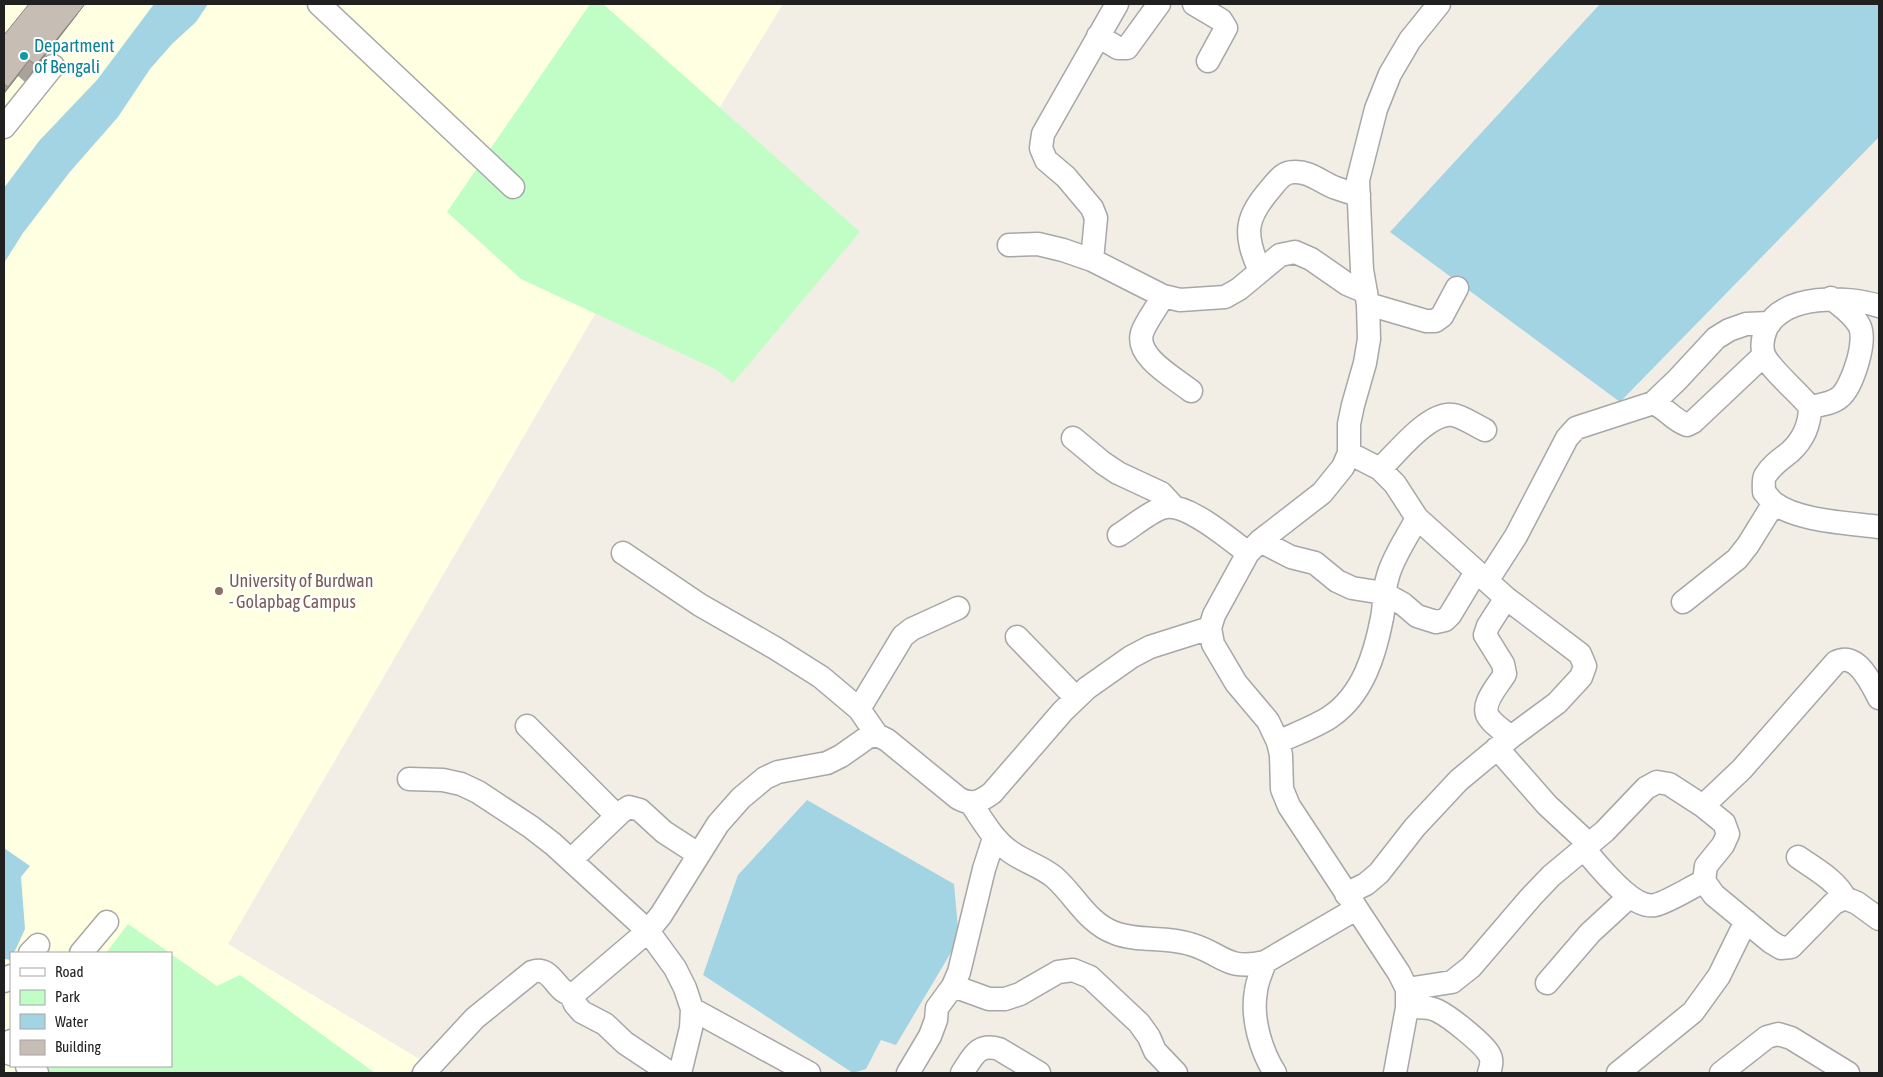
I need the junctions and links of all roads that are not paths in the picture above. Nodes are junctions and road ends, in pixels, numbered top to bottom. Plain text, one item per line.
1 (318, 4) edge
2 (1117, 4) edge
3 (1159, 4) edge
4 (1194, 4) edge
5 (1439, 4) edge
6 (1098, 36) junction
7 (1208, 61) dead end
8 (53, 66) dead end
9 (4, 127) edge
10 (513, 188) dead end
11 (1359, 195) junction
12 (1009, 244) dead end
13 (1092, 260) junction
14 (1260, 271) junction
15 (1457, 288) dead end
16 (1163, 296) junction
17 (1367, 298) junction
18 (1831, 298) junction
19 (1879, 306) edge
20 (1770, 323) junction
21 (1764, 355) junction
22 (1192, 391) dead end
23 (1653, 403) junction
24 (1810, 407) junction
25 (1484, 430) dead end
26 (1073, 438) dead end
27 (1349, 453) junction
28 (1380, 469) junction
29 (1774, 503) junction
30 (1174, 507) junction
31 (1417, 518) junction
32 (1879, 527) edge
33 (1119, 535) dead end
34 (1254, 547) junction
35 (624, 553) dead end
36 (1482, 577) junction
37 (1383, 593) junction
38 (1506, 598) junction
39 (1683, 602) dead end
40 (958, 608) dead end
41 (1210, 628) junction
42 (1017, 637) dead end
43 (1876, 684) edge
44 (1076, 697) junction
45 (859, 709) junction
46 (527, 726) dead end
47 (877, 735) junction
48 (1278, 742) junction
49 (1504, 742) junction
50 (410, 779) dead end
51 (970, 802) junction
52 (1703, 806) junction
53 (617, 816) junction
54 (994, 838) junction
55 (1587, 847) junction
56 (698, 854) junction
57 (1798, 857) dead end
58 (570, 860) junction
59 (1704, 881) junction
60 (1629, 897) junction
61 (1845, 898) junction
62 (1351, 902) junction
63 (1879, 919) edge
64 (107, 922) dead end
65 (1746, 922) junction
66 (648, 931) junction
67 (82, 952) edge
68 (1265, 962) junction
69 (1547, 983) dead end
70 (953, 986) junction
71 (571, 994) junction
72 (1407, 999) junction
73 (692, 1009) junction
74 (1028, 1070) edge
75 (424, 1073) edge
76 (670, 1073) edge
77 (680, 1073) edge
78 (809, 1073) edge
79 (908, 1073) edge
80 (962, 1073) edge
81 (1176, 1073) edge
82 (1275, 1073) edge
83 (1395, 1073) edge
84 (1489, 1073) edge
85 (1618, 1073) edge
86 (1720, 1073) edge
87 (1848, 1073) edge

1 - 10 street
2 - 6 street
3 - 6 street
4 - 7 street
5 - 11 street
6 - 13 street
8 - 9 street
11 - 14 street
11 - 17 street
12 - 13 street
13 - 16 street
14 - 16 street
14 - 17 street
15 - 17 street
16 - 22 street
17 - 27 street
18 - 19 street
18 - 20 street
18 - 24 street
20 - 21 street
20 - 23 street
21 - 23 street
21 - 24 street
23 - 36 street
24 - 29 street
25 - 28 street
26 - 30 street
27 - 28 street
27 - 34 street
28 - 31 street
29 - 32 street
29 - 39 street
30 - 33 street
30 - 34 street
31 - 36 street
31 - 37 street
34 - 37 street
34 - 41 street
35 - 45 street
36 - 37 street
36 - 38 street
37 - 48 street
38 - 49 street
38 - 49 street
40 - 45 street
41 - 44 street
41 - 48 street
42 - 44 street
43 - 52 street
44 - 51 street
45 - 47 street
46 - 53 street
47 - 51 street
47 - 56 street
48 - 62 street
49 - 55 street
49 - 62 street
50 - 58 street
51 - 54 street
52 - 55 street
52 - 59 street
53 - 56 street
53 - 58 street
54 - 68 street
54 - 70 street
55 - 60 street
55 - 72 street
56 - 66 street
57 - 61 street
58 - 66 street
59 - 60 street
59 - 65 street
60 - 69 street
61 - 63 street
61 - 65 street
62 - 68 street
62 - 72 street
64 - 67 street
65 - 85 street
66 - 71 street
66 - 73 street
68 - 82 street
70 - 79 street
70 - 81 street
71 - 75 street
71 - 76 street
72 - 83 street
72 - 84 street
73 - 77 street
73 - 78 street
74 - 80 street
86 - 87 street

